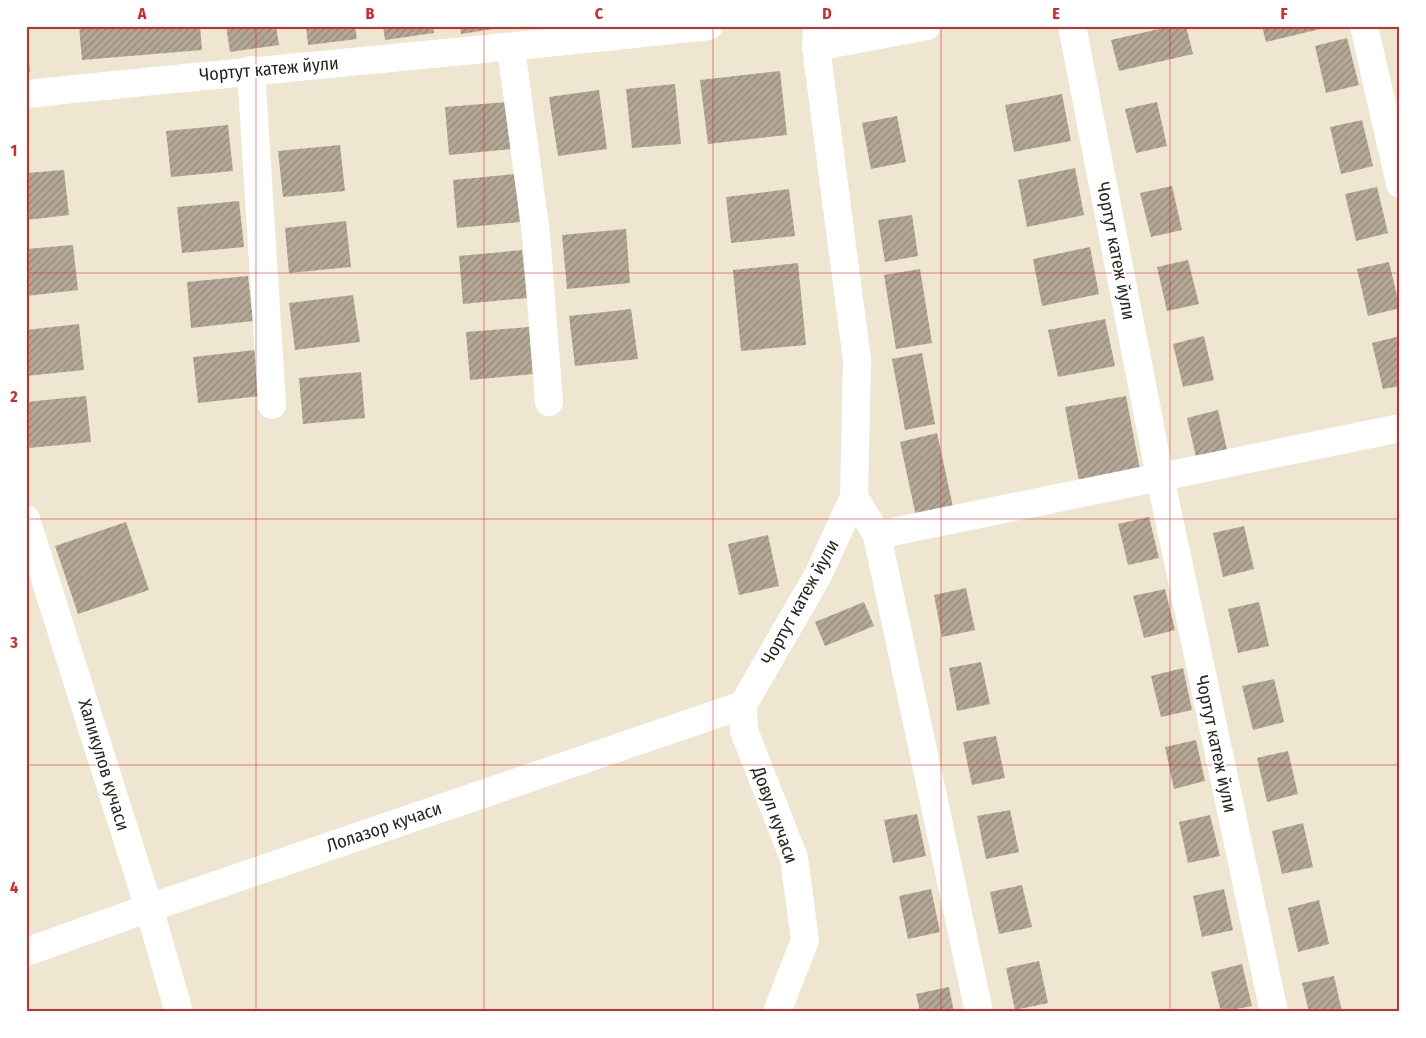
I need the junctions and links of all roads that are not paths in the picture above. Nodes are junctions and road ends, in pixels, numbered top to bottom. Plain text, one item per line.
1 (709, 26) edge
2 (928, 26) edge
3 (1072, 26) edge
4 (1364, 26) edge
5 (817, 37) edge
6 (511, 48) junction
7 (251, 70) junction
8 (26, 94) edge
9 (1400, 184) edge
10 (549, 402) dead end
11 (272, 405) dead end
12 (1400, 428) edge
13 (1160, 477) junction
14 (854, 496) junction
15 (26, 519) edge
16 (877, 534) junction
17 (743, 705) junction
18 (149, 908) junction
19 (26, 952) edge
20 (179, 1012) edge
21 (777, 1012) edge
22 (979, 1012) edge
23 (1274, 1012) edge

1 - 6 street, Чортут катеж йули
2 - 5 street, Чортут катеж йули
3 - 13 street, Чортут катеж йули
4 - 9 street
5 - 14 street, Чортут катеж йули
6 - 7 street, Чортут катеж йули
6 - 10 street
7 - 8 street, Чортут катеж йули
7 - 11 street
12 - 13 street
13 - 16 street
13 - 23 street, Чортут катеж йули
14 - 16 street
14 - 17 street, Чортут катеж йули
15 - 18 street, Халикулов кучаси
16 - 22 street
17 - 18 street, Лолазор кучаси
17 - 21 street, Довул кучаси
18 - 19 street, Лолазор кучаси
18 - 20 street, Халикулов кучаси

